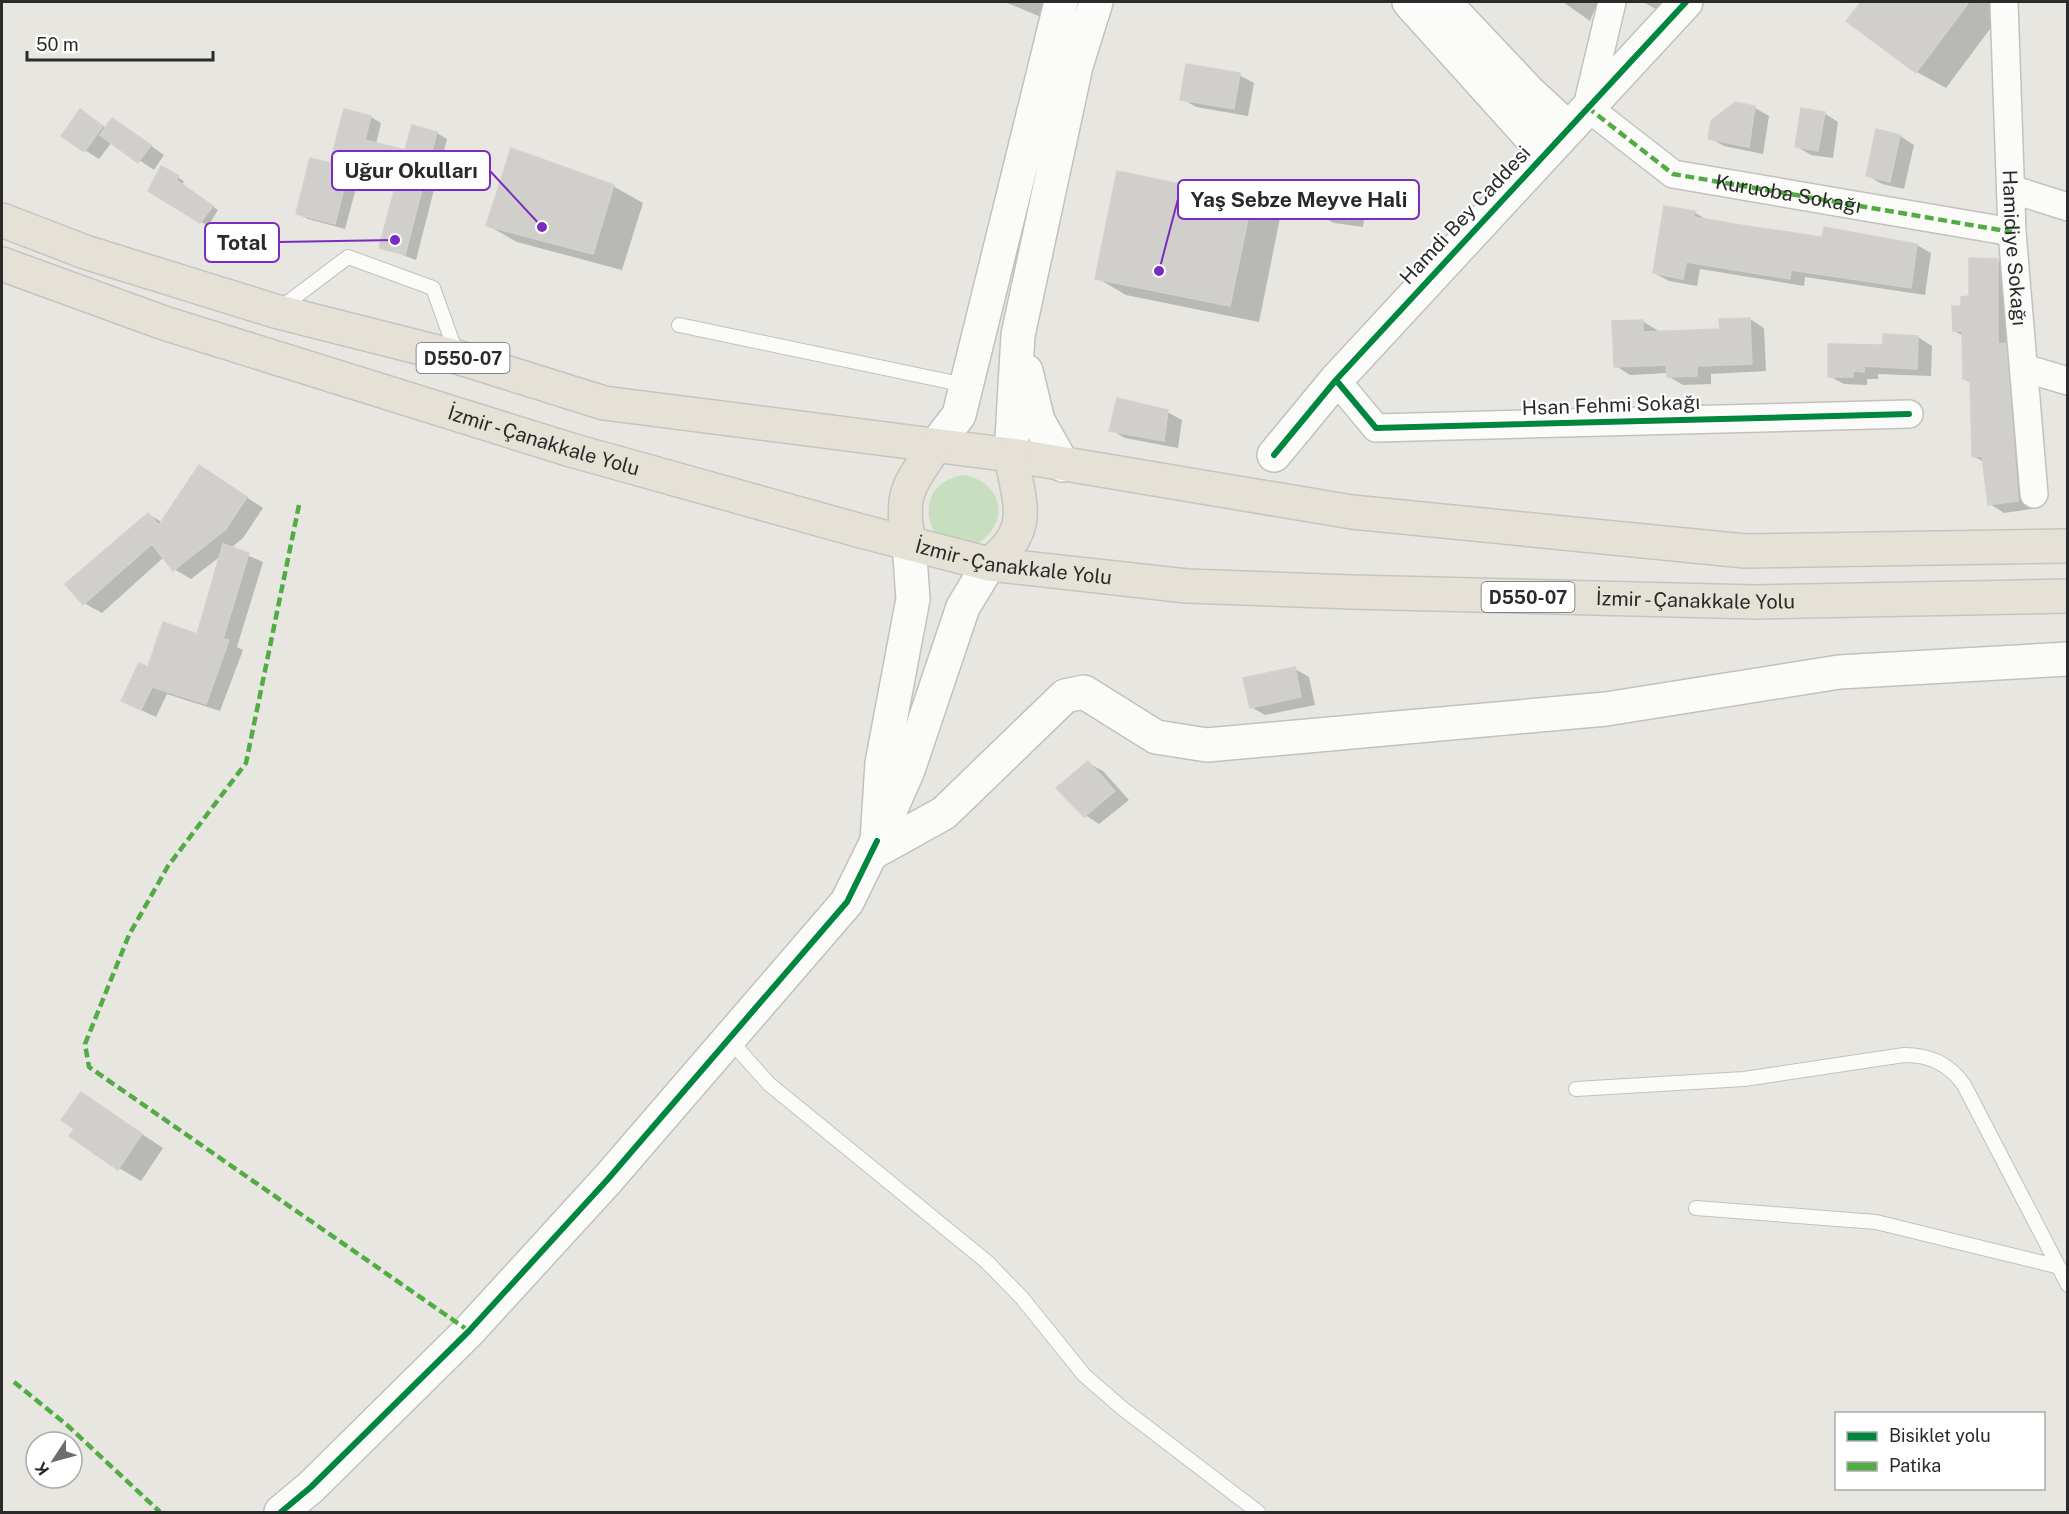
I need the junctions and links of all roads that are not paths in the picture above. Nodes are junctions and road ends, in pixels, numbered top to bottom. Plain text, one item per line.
1 (1061, 2) edge
2 (1096, 2) edge
3 (1409, 2) edge
4 (1444, 2) edge
5 (1612, 2) edge
6 (1686, 2) edge
7 (2004, 2) edge
8 (1578, 118) junction
9 (1545, 153) junction
10 (2011, 189) junction
11 (2067, 207) edge
12 (2, 220) edge
13 (2012, 232) junction
14 (2, 264) edge
15 (276, 311) junction
16 (678, 325) dead end
17 (1018, 335) junction
18 (457, 357) junction
19 (2024, 368) junction
20 (1336, 380) junction
21 (2067, 381) edge
22 (965, 385) junction
23 (1909, 414) dead end
24 (935, 446) junction
25 (1011, 455) junction
26 (1274, 455) dead end
27 (1063, 465) junction
28 (2034, 494) dead end
29 (909, 543) junction
30 (2067, 546) edge
31 (989, 564) junction
32 (2067, 596) edge
33 (2067, 659) edge
34 (908, 770) junction
35 (953, 806) junction
36 (874, 847) junction
37 (729, 1038) junction
38 (1576, 1089) dead end
39 (1696, 1208) dead end
40 (2056, 1266) junction
41 (2067, 1285) edge
42 (280, 1512) edge
43 (1258, 1512) edge

1 - 22 main road
2 - 17 main road
3 - 9 main road
4 - 8 main road
5 - 8 street
6 - 8 main road, Hamdi Bey Caddesi
7 - 10 street, Hamidiye Sokağı
8 - 9 main road, Hamdi Bey Caddesi
8 - 13 street, Kuruoba Sokağı
9 - 20 main road, Hamdi Bey Caddesi
10 - 11 street
10 - 13 street, Hamidiye Sokağı
12 - 15 highway, D550-07
13 - 19 street, Hamidiye Sokağı
14 - 29 highway, İzmir - Çanakkale Yolu / D550-07
15 - 18 highway, D550-07
15 - 18 lane
16 - 22 lane
17 - 25 main road
17 - 27 main road
18 - 24 highway, D550-07
19 - 21 street
19 - 28 street, Hamidiye Sokağı
20 - 23 street, Hsan Fehmi Sokağı
20 - 26 main road, Hamdi Bey Caddesi
22 - 24 main road
24 - 25 highway
24 - 29 highway
25 - 27 highway
25 - 31 highway
27 - 30 highway
29 - 31 highway, İzmir - Çanakkale Yolu
29 - 36 main road
31 - 32 highway, İzmir - Çanakkale Yolu / D550-07
31 - 34 main road
33 - 35 main road
34 - 35 main road
34 - 36 main road
35 - 36 main road
36 - 37 main road
37 - 42 main road
37 - 43 lane
38 - 40 lane
39 - 40 lane
40 - 41 lane

